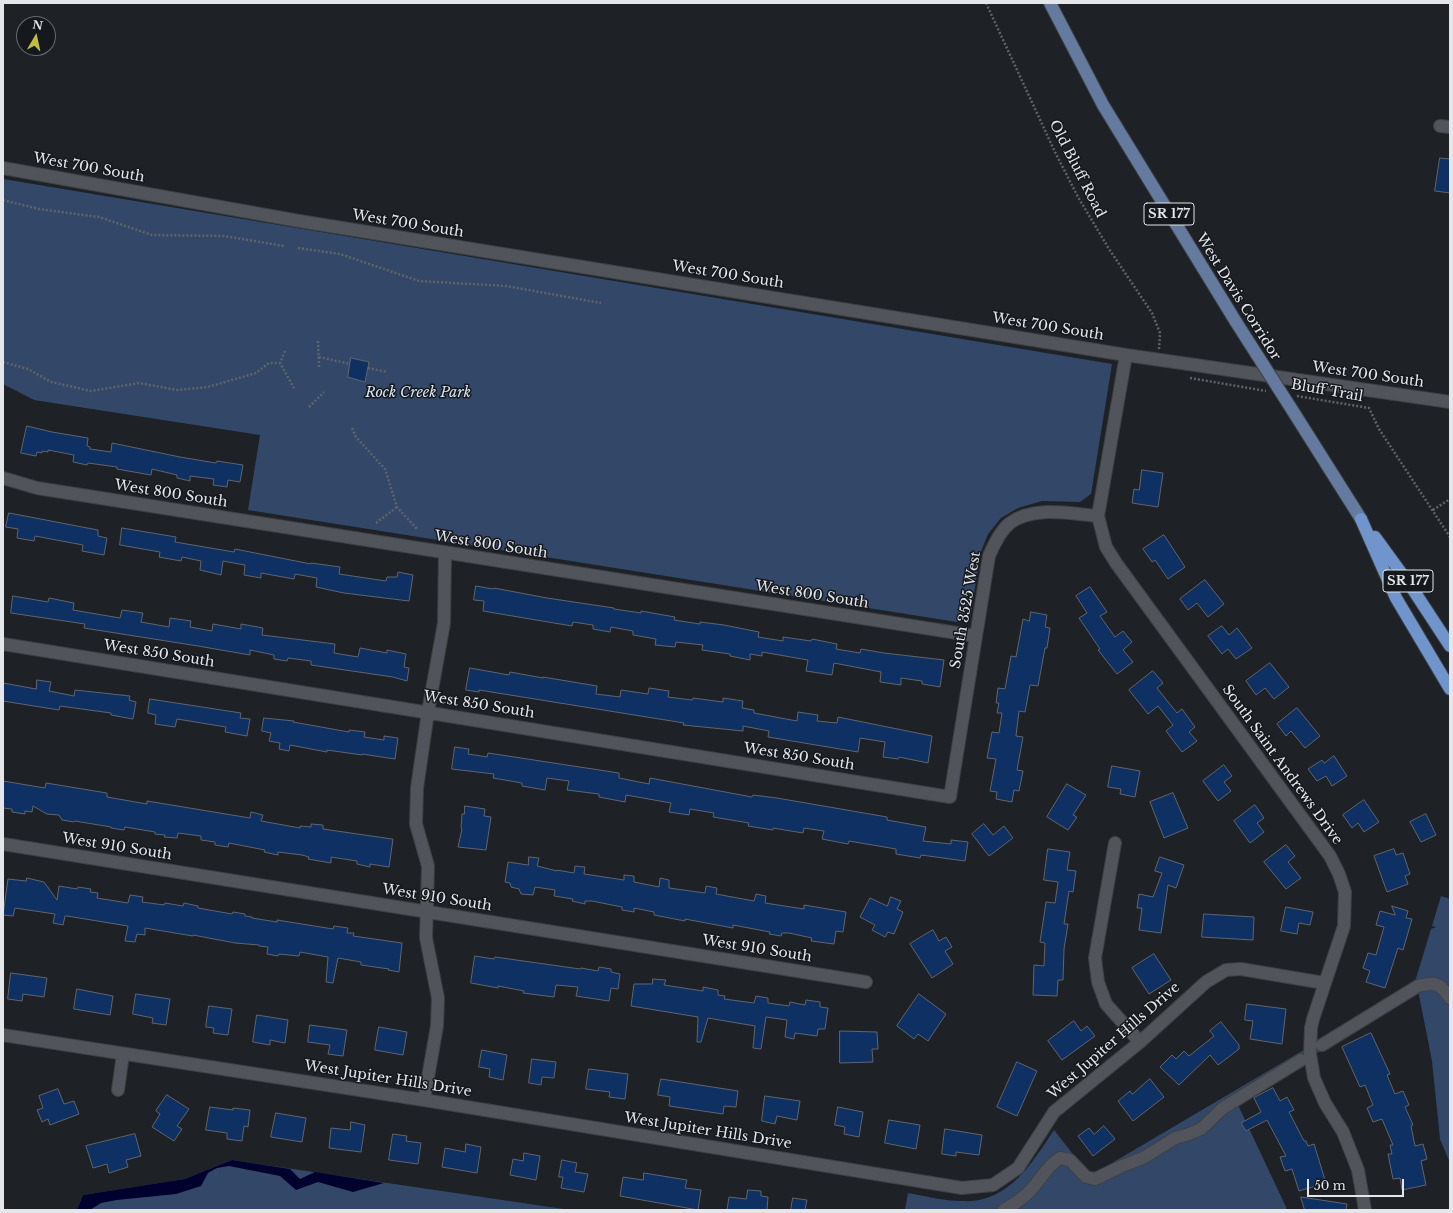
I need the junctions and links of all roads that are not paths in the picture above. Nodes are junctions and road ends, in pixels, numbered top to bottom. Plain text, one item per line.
1 (1050, 3) edge
2 (3, 168) edge
3 (1126, 355) junction
4 (1450, 402) edge
5 (3, 478) edge
6 (1098, 516) junction
7 (1361, 519) junction
8 (446, 553) junction
9 (976, 636) junction
10 (3, 644) edge
11 (1450, 646) edge
12 (1450, 688) edge
13 (428, 712) junction
14 (950, 797) joint
15 (1115, 843) dead end
16 (3, 844) edge
17 (427, 911) junction
18 (866, 982) dead end
19 (1324, 983) junction
20 (1450, 998) edge
21 (3, 1035) edge
22 (1140, 1042) junction
23 (1322, 1045) dead end
24 (123, 1054) junction
25 (1301, 1060) dead end
26 (118, 1090) dead end
27 (424, 1100) junction
28 (1004, 1210) edge
29 (1365, 1210) edge

1 - 7 main road, West Davis Corridor / SR 177, bridge
2 - 3 street, West 700 South
3 - 4 street, West 700 South
3 - 6 street, South Saint Andrews Drive
5 - 8 street, West 800 South
6 - 9 street, South 3525 West
6 - 19 street, South Saint Andrews Drive
7 - 11 highway, West Davis Corridor / SR 177
7 - 12 highway, West Davis Corridor
8 - 9 street, West 800 South
8 - 13 street
9 - 14 street, South 3525 West
10 - 13 street, West 850 South
13 - 14 street, West 850 South
13 - 17 street
15 - 22 street
16 - 17 street, West 910 South
17 - 18 street, West 910 South
17 - 27 street
19 - 22 street, West Jupiter Hills Drive
19 - 29 street, South Saint Andrews Drive
20 - 23 street
21 - 24 street, West Jupiter Hills Drive
22 - 27 street, West Jupiter Hills Drive
24 - 26 street
24 - 27 street, West Jupiter Hills Drive
25 - 28 street

